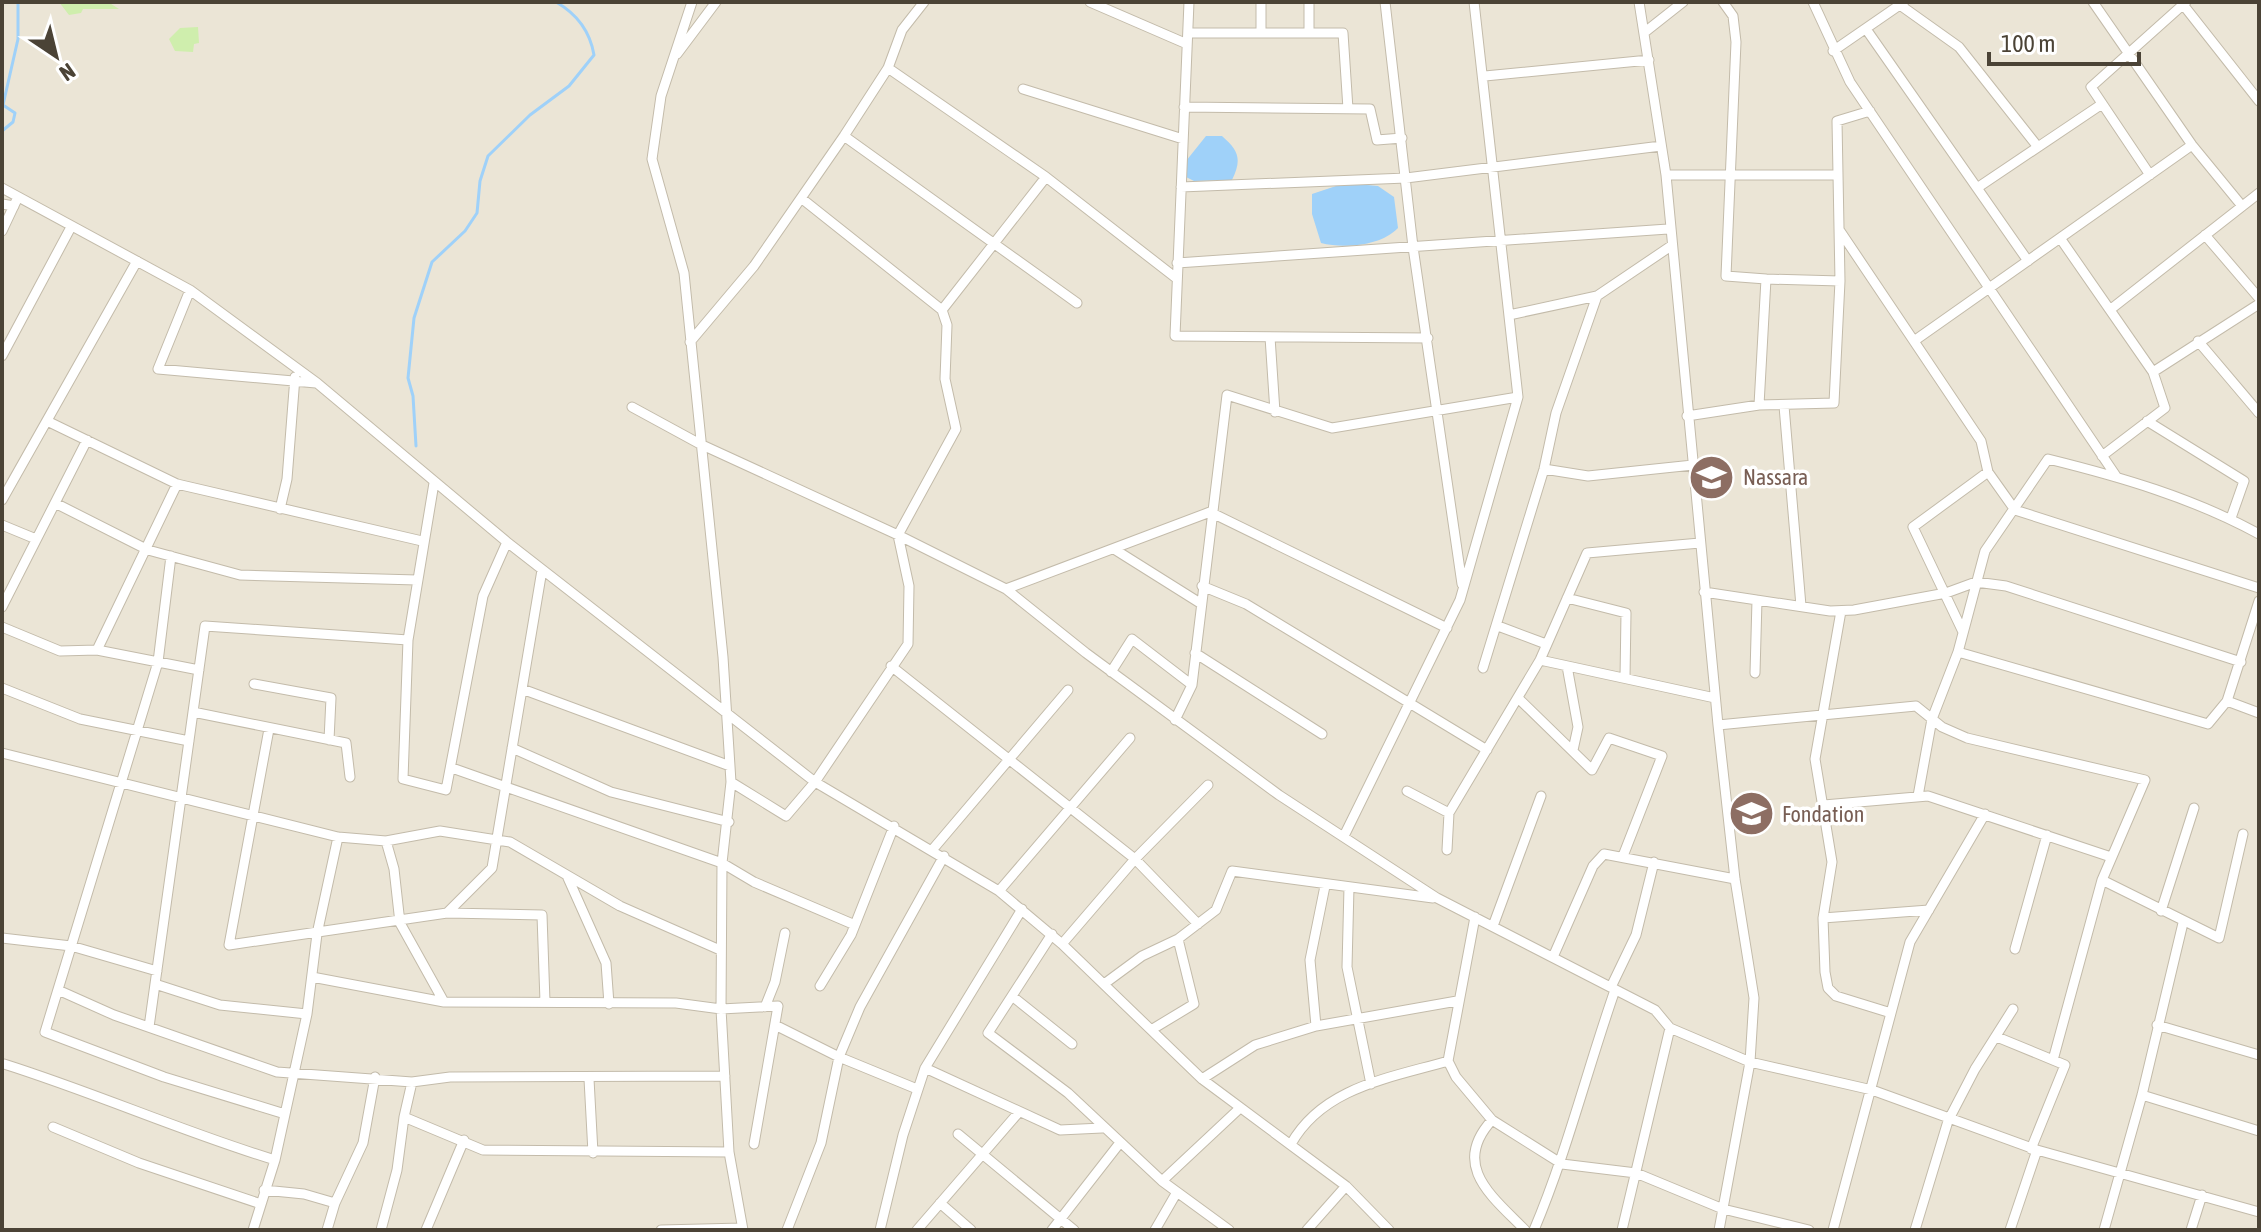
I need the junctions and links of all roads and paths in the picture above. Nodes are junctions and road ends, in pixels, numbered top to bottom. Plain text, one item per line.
1 (692, 2) edge
2 (716, 2) edge
3 (924, 2) edge
4 (1090, 2) edge
5 (1189, 2) edge
6 (1261, 2) edge
7 (1309, 2) edge
8 (1385, 2) edge
9 (1474, 2) edge
10 (1639, 2) edge
11 (1683, 2) edge
12 (1723, 2) edge
13 (1813, 2) edge
14 (2093, 2) edge
15 (1902, 3) edge
16 (2183, 3) edge
17 (1866, 29) junction
18 (1645, 32) junction
19 (1261, 33) junction
20 (1309, 33) junction
21 (1188, 38) junction
22 (1833, 51) junction
23 (2128, 53) junction
24 (672, 60) junction
25 (1649, 60) junction
26 (888, 68) junction
27 (1485, 76) junction
28 (1023, 89) dead end
29 (2259, 101) edge
30 (2102, 104) junction
31 (1184, 107) junction
32 (1348, 109) junction
33 (1870, 111) junction
34 (844, 136) junction
35 (1402, 138) junction
36 (1183, 139) junction
37 (2192, 145) junction
38 (1661, 146) junction
39 (2038, 147) junction
40 (1494, 166) junction
41 (1666, 175) junction
42 (1729, 175) junction
43 (1838, 175) junction
44 (2150, 175) junction
45 (1046, 177) junction
46 (1406, 178) junction
47 (1181, 187) junction
48 (2, 188) edge
49 (1977, 188) junction
50 (2259, 193) edge
51 (801, 198) junction
52 (16, 201) junction
53 (2, 204) edge
54 (2242, 206) junction
55 (71, 227) junction
56 (1668, 229) junction
57 (1839, 230) junction
58 (2, 231) edge
59 (2205, 235) junction
60 (2060, 238) junction
61 (1502, 241) junction
62 (994, 244) junction
63 (1671, 246) junction
64 (1413, 247) junction
65 (137, 261) junction
66 (2028, 261) junction
67 (1177, 263) junction
68 (1176, 278) junction
69 (1766, 279) junction
70 (1840, 281) junction
71 (1989, 288) junction
72 (190, 290) junction
73 (1597, 296) junction
74 (2259, 298) edge
75 (1077, 303) dead end
76 (2259, 304) edge
77 (2111, 309) junction
78 (942, 310) junction
79 (1509, 315) junction
80 (1270, 337) junction
81 (1428, 338) junction
82 (1914, 341) junction
83 (2198, 341) junction
84 (690, 342) junction
85 (2, 356) edge
86 (296, 369) junction
87 (2153, 372) junction
88 (294, 382) junction
89 (317, 383) junction
90 (1518, 397) junction
91 (1759, 405) junction
92 (1784, 406) junction
93 (632, 407) dead end
94 (1439, 408) junction
95 (1275, 412) junction
96 (2259, 413) edge
97 (1687, 416) junction
98 (47, 421) junction
99 (2147, 421) junction
100 (87, 440) junction
101 (700, 444) junction
102 (2102, 456) junction
103 (1693, 465) junction
104 (1544, 469) junction
105 (1988, 472) junction
106 (2116, 476) junction
107 (434, 483) junction
108 (177, 484) junction
109 (2, 500) edge
110 (55, 503) junction
111 (280, 509) junction
112 (2015, 510) junction
113 (1210, 512) junction
114 (2231, 518) junction
115 (2, 525) edge
116 (2259, 534) edge
117 (898, 535) junction
118 (36, 539) junction
119 (422, 541) junction
120 (507, 542) junction
121 (1700, 543) junction
122 (1114, 549) junction
123 (148, 550) junction
124 (171, 556) junction
125 (542, 570) junction
126 (417, 580) junction
127 (1976, 582) junction
128 (1202, 586) junction
129 (2259, 588) edge
130 (1006, 589) junction
131 (1463, 591) junction
132 (1704, 592) junction
133 (1946, 593) junction
134 (1567, 598) junction
135 (1757, 600) junction
136 (2259, 601) edge
137 (1200, 603) junction
138 (1801, 606) junction
139 (2, 607) edge
140 (1841, 611) junction
141 (1498, 626) junction
142 (2, 627) edge
143 (1447, 628) junction
144 (1963, 632) junction
145 (408, 640) junction
146 (1546, 644) junction
147 (97, 650) junction
148 (1958, 652) junction
149 (1195, 653) junction
150 (1540, 660) junction
151 (158, 662) junction
152 (2241, 662) junction
153 (891, 666) junction
154 (1567, 666) junction
155 (1483, 668) dead end
156 (199, 670) junction
157 (1111, 672) junction
158 (1755, 673) dead end
159 (1625, 678) junction
160 (254, 684) dead end
161 (1192, 685) junction
162 (2, 688) edge
163 (522, 689) junction
164 (1068, 690) dead end
165 (1518, 698) junction
166 (1715, 698) junction
167 (2227, 701) junction
168 (1409, 704) junction
169 (193, 712) junction
170 (727, 713) junction
171 (1825, 713) junction
172 (2259, 713) edge
173 (1932, 719) junction
174 (1175, 720) junction
175 (1718, 725) junction
176 (136, 729) junction
177 (269, 729) junction
178 (1322, 734) dead end
179 (1130, 738) dead end
180 (329, 740) junction
181 (189, 741) junction
182 (512, 748) junction
183 (1487, 750) junction
184 (1573, 750) junction
185 (2, 753) edge
186 (1009, 759) junction
187 (730, 766) junction
188 (452, 768) junction
189 (350, 777) dead end
190 (731, 782) junction
191 (815, 782) junction
192 (119, 783) junction
193 (1208, 785) dead end
194 (505, 787) junction
195 (1407, 791) dead end
196 (1541, 796) dead end
197 (1918, 796) junction
198 (181, 799) junction
199 (1824, 805) junction
200 (1069, 807) junction
201 (2194, 808) dead end
202 (1449, 813) junction
203 (255, 814) junction
204 (1985, 814) junction
205 (729, 822) junction
206 (894, 826) junction
207 (2243, 834) dead end
208 (2047, 835) junction
209 (1344, 836) junction
210 (338, 837) junction
211 (496, 840) junction
212 (386, 841) junction
213 (933, 849) junction
214 (1447, 850) dead end
215 (944, 856) junction
216 (1623, 856) junction
217 (2111, 857) junction
218 (1135, 859) junction
219 (1654, 862) junction
220 (722, 863) junction
221 (568, 878) junction
222 (1735, 879) junction
223 (2102, 880) junction
224 (1325, 886) junction
225 (1349, 887) junction
226 (999, 891) junction
227 (1437, 898) junction
228 (1022, 909) junction
229 (1929, 910) junction
230 (2161, 911) junction
231 (447, 913) junction
232 (1475, 917) junction
233 (1823, 918) junction
234 (400, 923) junction
235 (2183, 923) junction
236 (1198, 924) junction
237 (855, 925) junction
238 (1493, 926) junction
239 (785, 933) dead end
240 (317, 934) junction
241 (1052, 934) junction
242 (2, 938) edge
243 (1178, 939) junction
244 (1062, 944) junction
245 (71, 946) junction
246 (2015, 949) dead end
247 (720, 950) junction
248 (1553, 957) junction
249 (157, 971) junction
250 (312, 977) junction
251 (155, 984) junction
252 (1104, 984) junction
253 (820, 986) dead end
254 (1613, 988) junction
255 (58, 990) junction
256 (1012, 996) junction
257 (1457, 1001) junction
258 (444, 1002) junction
259 (545, 1002) junction
260 (609, 1004) junction
261 (765, 1007) junction
262 (721, 1009) junction
263 (2013, 1009) dead end
264 (1891, 1013) junction
265 (307, 1014) junction
266 (1356, 1020) junction
267 (775, 1025) junction
268 (2157, 1025) junction
269 (1316, 1026) junction
270 (149, 1027) junction
271 (1670, 1028) junction
272 (1151, 1030) junction
273 (1997, 1037) junction
274 (1072, 1044) dead end
275 (2259, 1055) edge
276 (839, 1057) junction
277 (2053, 1060) junction
278 (1448, 1061) junction
279 (1750, 1062) junction
280 (4, 1064) dead end
281 (925, 1068) junction
282 (294, 1072) junction
283 (725, 1076) junction
284 (375, 1077) junction
285 (589, 1079) junction
286 (1202, 1079) junction
287 (412, 1082) junction
288 (1371, 1084) junction
289 (917, 1089) junction
290 (1872, 1090) junction
291 (2142, 1095) junction
292 (1240, 1108) junction
293 (1019, 1112) junction
294 (285, 1114) junction
295 (404, 1117) junction
296 (1492, 1120) junction
297 (1948, 1121) junction
298 (53, 1127) dead end
299 (1102, 1128) junction
300 (2259, 1131) edge
301 (958, 1134) dead end
302 (464, 1140) junction
303 (754, 1144) dead end
304 (1119, 1144) junction
305 (1291, 1144) junction
306 (2034, 1150) junction
307 (729, 1152) junction
308 (593, 1153) junction
309 (982, 1156) junction
310 (275, 1160) junction
311 (1562, 1164) junction
312 (2122, 1172) junction
313 (1636, 1173) junction
314 (1162, 1181) junction
315 (1346, 1186) junction
316 (264, 1190) junction
317 (1177, 1192) junction
318 (2202, 1195) junction
319 (258, 1203) junction
320 (335, 1203) junction
321 (940, 1203) junction
322 (1723, 1209) junction
323 (2259, 1212) edge
324 (1060, 1220) junction
325 (743, 1229) edge
326 (1386, 1229) edge
327 (253, 1230) edge
328 (327, 1230) edge
329 (381, 1230) edge
330 (426, 1230) edge
331 (661, 1230) edge
332 (787, 1230) edge
333 (880, 1230) edge
334 (917, 1230) edge
335 (971, 1230) edge
336 (1052, 1230) edge
337 (1074, 1230) edge
338 (1155, 1230) edge
339 (1229, 1230) edge
340 (1307, 1230) edge
341 (1525, 1230) edge
342 (1534, 1230) edge
343 (1622, 1230) edge
344 (1719, 1230) edge
345 (1809, 1230) edge
346 (1833, 1230) edge
347 (1915, 1230) edge
348 (2010, 1230) edge
349 (2104, 1230) edge
350 (2191, 1230) edge

1 - 24 street
2 - 24 street
3 - 26 street
4 - 21 street
5 - 21 street
6 - 19 street
7 - 20 street
8 - 35 street
9 - 27 street
10 - 18 street
11 - 18 street
12 - 42 street
13 - 22 street
14 - 23 street
15 - 17 street
15 - 39 street
16 - 23 street
16 - 29 street
17 - 22 street
17 - 49 street
18 - 25 street
19 - 20 street
19 - 21 street
20 - 32 street
21 - 31 street
22 - 33 street
23 - 30 street
23 - 37 street
24 - 84 street
25 - 27 street
25 - 38 street
26 - 34 street
26 - 45 street
27 - 40 street
28 - 36 street
30 - 39 street
30 - 44 street
31 - 32 street
31 - 36 street
32 - 35 street
33 - 43 street
33 - 71 street
34 - 51 street
34 - 62 street
35 - 46 street
36 - 47 street
37 - 44 street
37 - 54 street
38 - 40 street
38 - 41 street
39 - 49 street
40 - 46 street
40 - 61 street
41 - 42 street
41 - 56 street
42 - 43 street
42 - 69 street
43 - 57 street
44 - 60 street
45 - 62 street
45 - 68 street
46 - 47 street
46 - 64 street
47 - 67 street
48 - 52 street
49 - 66 street
50 - 54 street
51 - 78 street
51 - 84 street
52 - 53 street
52 - 55 street
52 - 58 street
54 - 59 street
55 - 65 street
55 - 85 street
56 - 61 street
56 - 63 street
57 - 70 street
57 - 82 street
59 - 74 street
59 - 77 street
60 - 66 street
60 - 77 street
61 - 64 street
61 - 79 street
62 - 75 street
62 - 78 street
63 - 73 street
63 - 97 street
64 - 67 street
64 - 81 street
65 - 72 street
65 - 98 street
66 - 71 street
67 - 68 street
68 - 80 street
69 - 70 street
69 - 91 street
70 - 92 street
71 - 82 street
71 - 102 street
72 - 86 street
72 - 88 street
73 - 79 street
73 - 104 street
76 - 83 street
77 - 87 street
78 - 117 street
79 - 90 street
80 - 81 street
80 - 95 street
81 - 94 street
82 - 105 street
83 - 87 street
83 - 96 street
84 - 101 street
86 - 88 street
86 - 89 street
87 - 99 street
88 - 89 street
88 - 111 street
89 - 107 street
90 - 94 street
90 - 131 street
91 - 92 street
91 - 97 street
92 - 138 street
93 - 101 street
94 - 95 street
94 - 131 street
95 - 113 street
97 - 103 street
98 - 100 street
98 - 109 street
99 - 102 street
99 - 114 street
100 - 108 street
100 - 110 street
101 - 117 street
101 - 170 street
102 - 106 street
103 - 104 street
103 - 121 street
104 - 141 street
105 - 112 street
105 - 133 street
106 - 112 street
106 - 114 street
107 - 119 street
107 - 120 street
108 - 111 street
108 - 123 street
110 - 118 street
110 - 123 street
111 - 119 street
112 - 127 street
112 - 129 street
113 - 122 street
113 - 128 street
113 - 143 street
114 - 116 street
115 - 118 street
117 - 130 street
117 - 153 street
118 - 139 street
119 - 126 street
120 - 125 street
120 - 188 street
121 - 132 street
121 - 134 street
122 - 130 street
122 - 137 street
123 - 124 street
123 - 147 street
124 - 126 street
124 - 151 street
125 - 163 street
125 - 170 street
126 - 145 street
127 - 133 street
127 - 144 street
127 - 152 street
128 - 137 street
128 - 168 street
130 - 157 street
131 - 143 street
132 - 135 street
132 - 166 street
133 - 140 street
133 - 144 street
134 - 146 street
134 - 159 street
135 - 138 street
135 - 158 street
136 - 152 street
137 - 149 street
138 - 140 street
140 - 171 street
141 - 146 street
141 - 155 street
142 - 147 street
143 - 168 street
144 - 148 street
145 - 156 street
145 - 188 street
146 - 150 street
147 - 151 street
148 - 167 street
148 - 173 street
149 - 161 street
149 - 178 street
150 - 154 street
150 - 165 street
151 - 156 street
151 - 176 street
152 - 167 street
153 - 186 street
153 - 191 street
154 - 159 street
154 - 184 street
156 - 169 street
157 - 161 street
157 - 174 street
159 - 166 street
160 - 180 street
161 - 174 street
162 - 176 street
163 - 182 street
163 - 187 street
164 - 186 street
165 - 183 street
165 - 184 street
166 - 175 street
167 - 172 street
168 - 183 street
168 - 209 street
169 - 177 street
169 - 181 street
170 - 187 street
170 - 191 street
171 - 173 street
171 - 175 street
171 - 199 street
173 - 197 street
173 - 217 street
174 - 209 street
175 - 222 street
176 - 181 street
176 - 192 street
177 - 180 street
177 - 203 street
179 - 200 street
180 - 189 street
181 - 198 street
182 - 194 street
182 - 205 street
183 - 202 street
184 - 216 street
185 - 192 street
186 - 200 street
186 - 213 street
187 - 190 street
188 - 194 street
190 - 191 street
190 - 205 street
191 - 206 street
192 - 198 street
192 - 245 street
193 - 218 street
194 - 211 street
194 - 220 street
195 - 202 street
196 - 238 street
197 - 199 street
197 - 204 street
198 - 203 street
198 - 249 street
199 - 233 street
200 - 218 street
200 - 226 street
201 - 230 street
202 - 214 street
203 - 210 street
203 - 240 street
204 - 208 street
204 - 229 street
205 - 220 street
206 - 213 street
206 - 237 street
207 - 235 street
208 - 217 street
208 - 246 street
209 - 227 street
210 - 212 street
210 - 240 street
211 - 212 street
211 - 221 street
211 - 231 street
212 - 234 street
213 - 215 street
215 - 226 street
215 - 276 street
216 - 219 street
216 - 248 street
217 - 223 street
218 - 236 street
218 - 244 street
219 - 222 street
219 - 254 street
220 - 237 street
220 - 247 street
221 - 247 street
221 - 260 street
222 - 279 street
223 - 230 street
223 - 277 street
224 - 225 street
224 - 236 street
224 - 269 street
225 - 227 street
225 - 266 street
226 - 228 street
227 - 232 street
228 - 241 street
228 - 281 street
229 - 233 street
229 - 264 street
230 - 235 street
231 - 234 street
231 - 259 street
232 - 238 street
232 - 257 street
233 - 264 street
234 - 240 street
234 - 258 street
235 - 268 street
236 - 243 street
237 - 253 street
238 - 248 street
239 - 261 street
240 - 250 street
241 - 244 street
241 - 256 street
242 - 245 street
243 - 252 street
243 - 272 street
244 - 252 street
245 - 249 street
245 - 255 street
247 - 262 street
248 - 254 street
249 - 251 street
250 - 258 street
250 - 265 street
251 - 265 street
251 - 270 street
252 - 272 street
254 - 271 street
254 - 311 street
255 - 270 street
255 - 294 street
256 - 274 street
256 - 299 street
257 - 266 street
257 - 278 street
258 - 259 street
259 - 260 street
260 - 262 street
261 - 262 street
261 - 267 street
262 - 283 street
263 - 273 street
264 - 290 street
265 - 282 street
266 - 269 street
266 - 288 street
267 - 276 street
267 - 303 street
268 - 275 street
268 - 291 street
269 - 286 street
270 - 282 street
271 - 279 street
271 - 313 street
272 - 286 street
273 - 277 street
273 - 297 street
276 - 289 street
276 - 332 street
277 - 306 street
278 - 288 street
278 - 296 street
279 - 290 street
279 - 322 street
280 - 310 street
281 - 289 street
281 - 293 street
282 - 284 street
282 - 294 street
283 - 285 street
283 - 307 street
284 - 287 street
284 - 320 street
285 - 287 street
285 - 308 street
286 - 292 street
287 - 295 street
288 - 305 street
289 - 333 street
290 - 297 street
290 - 346 street
291 - 300 street
291 - 312 street
292 - 305 street
292 - 314 street
293 - 299 street
293 - 309 street
294 - 310 street
295 - 302 street
295 - 329 street
296 - 311 street
296 - 341 street
297 - 306 street
297 - 347 street
298 - 319 street
299 - 304 street
301 - 309 street
302 - 308 street
302 - 330 street
304 - 314 street
304 - 324 street
305 - 315 street
306 - 312 street
306 - 348 street
307 - 308 street
307 - 325 street
309 - 321 street
309 - 324 street
310 - 316 street
311 - 313 street
311 - 342 street
312 - 318 street
312 - 349 street
313 - 322 street
313 - 343 street
314 - 317 street
315 - 326 street
315 - 340 street
316 - 319 street
316 - 320 street
317 - 338 street
317 - 339 street
318 - 323 street
318 - 350 street
319 - 327 street
320 - 328 street
321 - 334 street
321 - 335 street
322 - 344 street
322 - 345 street
324 - 336 street
324 - 337 street
325 - 331 street

